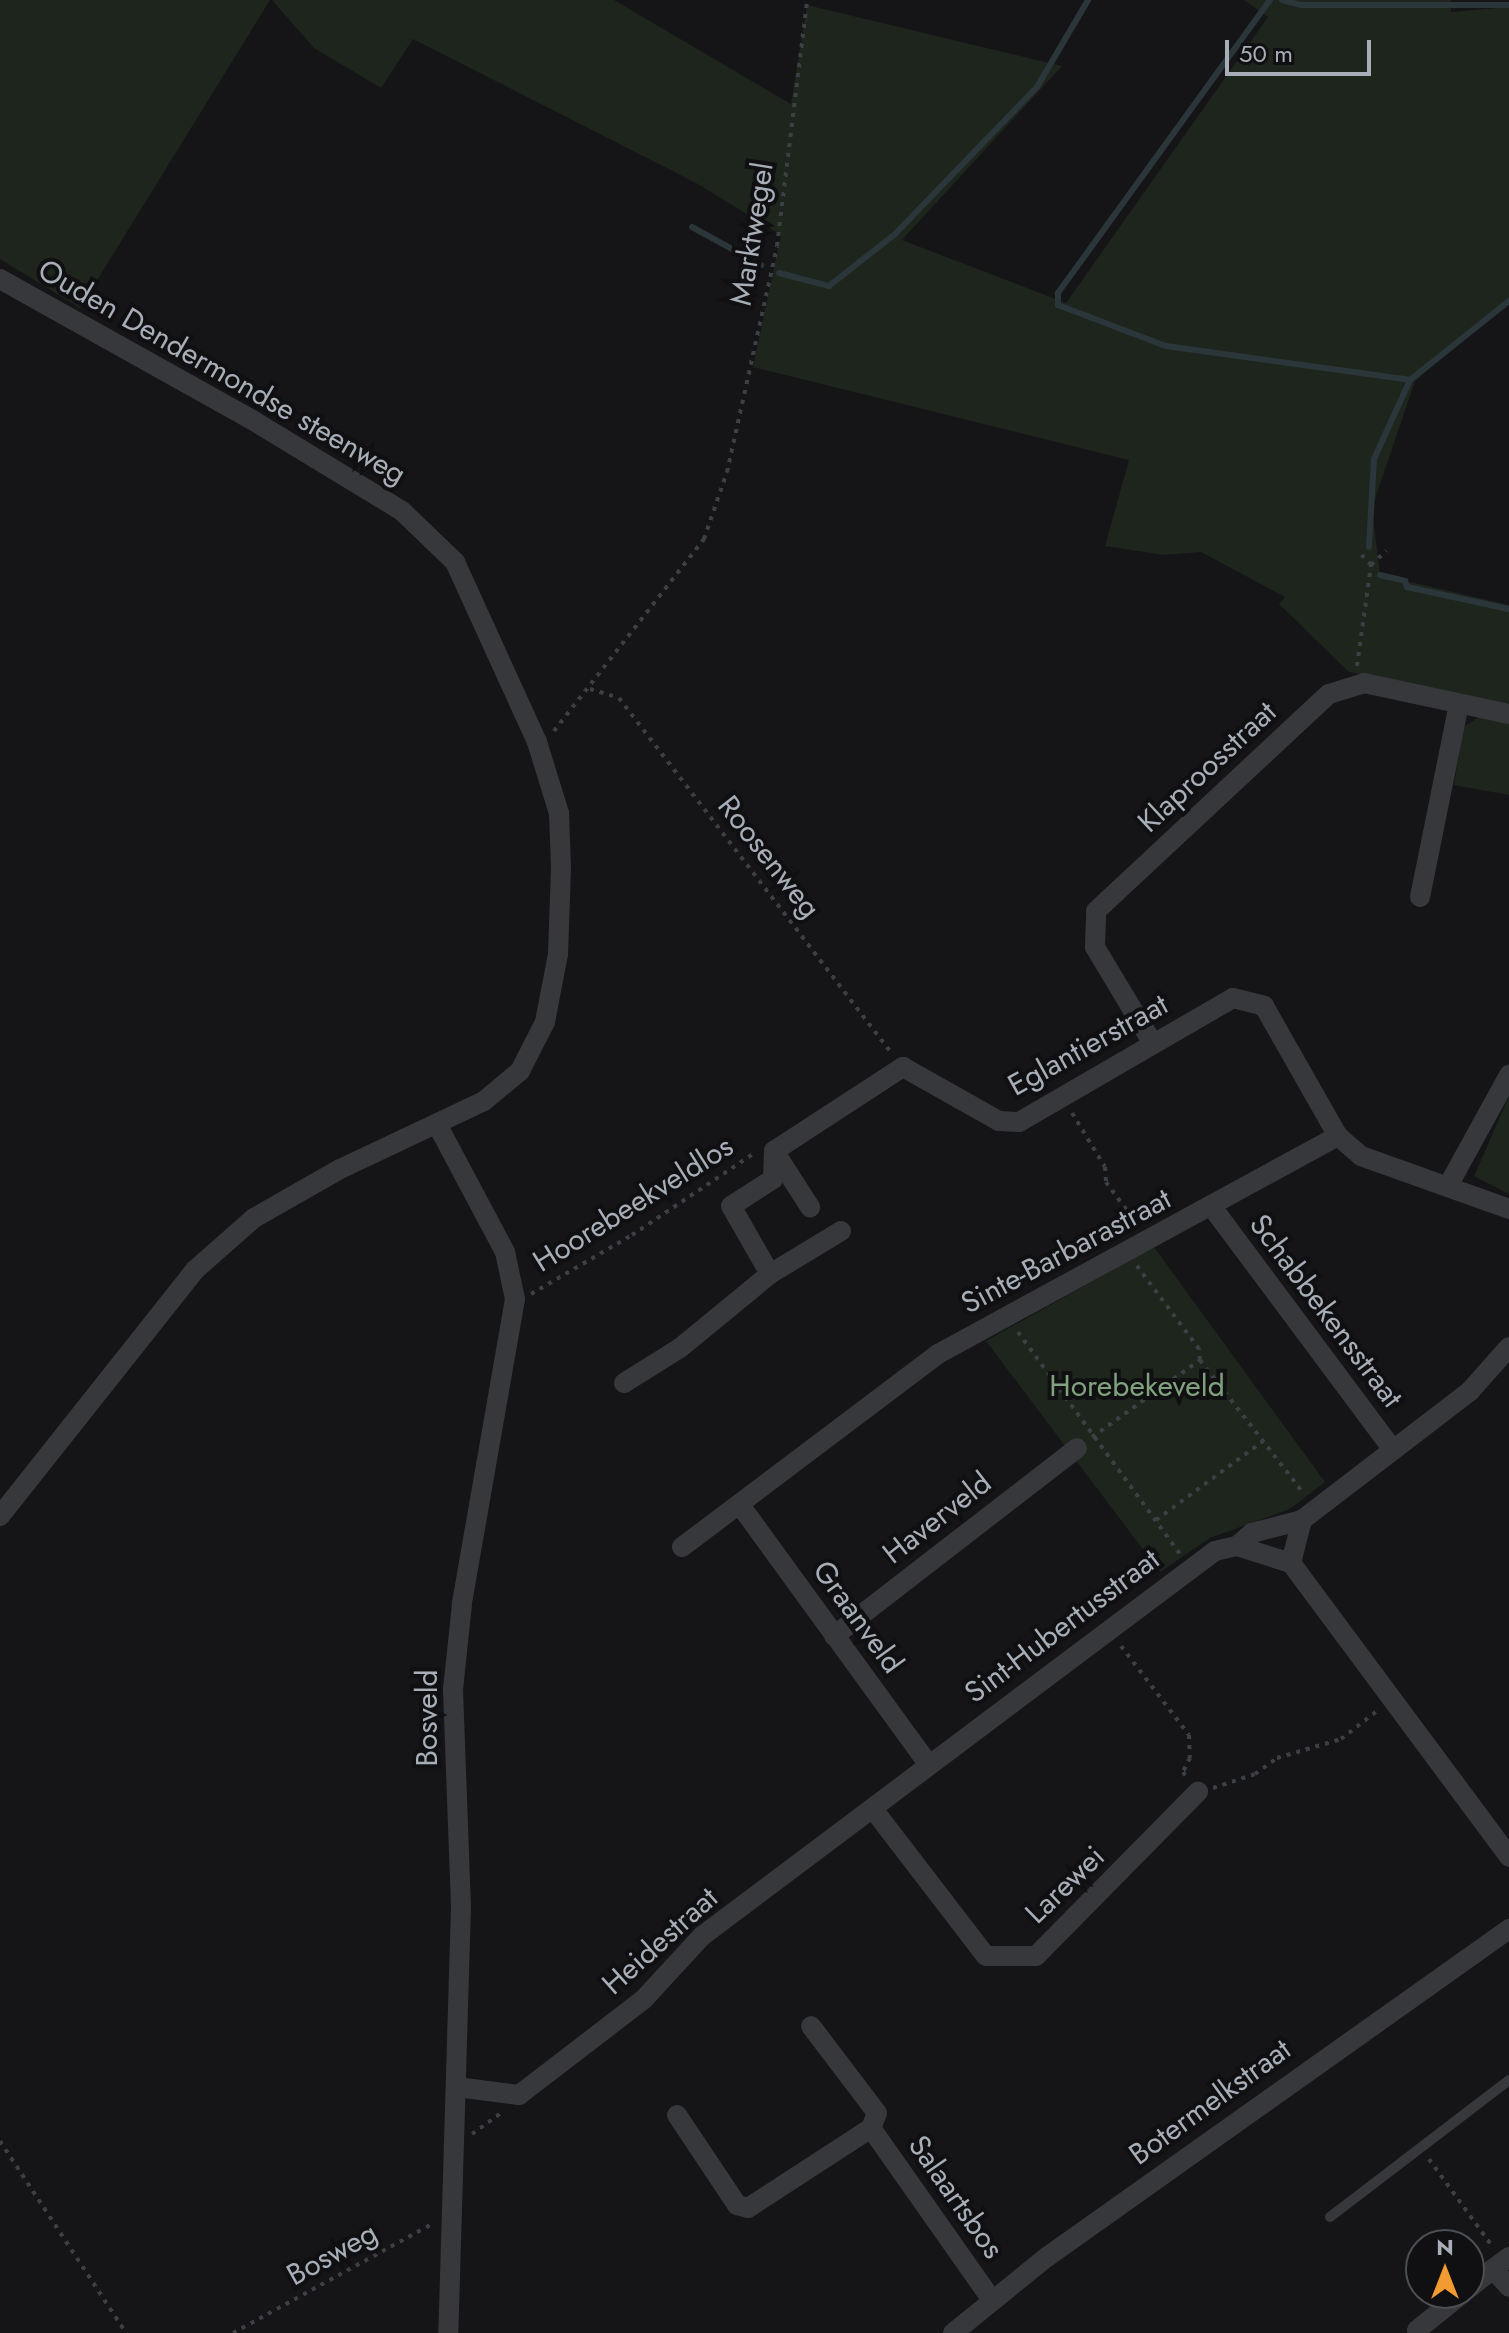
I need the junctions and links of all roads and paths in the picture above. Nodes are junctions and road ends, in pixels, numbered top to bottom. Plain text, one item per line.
1 (807, 0) edge
2 (0, 279) edge
3 (1358, 551) dead end
4 (1386, 551) dead end
5 (1371, 565) junction
6 (1358, 685) junction
7 (590, 689) junction
8 (1459, 704) junction
9 (1509, 714) edge
10 (537, 742) junction
11 (1420, 897) dead end
12 (1152, 1042) junction
13 (903, 1067) junction
14 (1509, 1075) edge
15 (1063, 1098) junction
16 (438, 1126) junction
17 (1338, 1136) junction
18 (774, 1151) junction
19 (1448, 1186) junction
20 (810, 1207) dead end
21 (1212, 1207) junction
22 (1509, 1209) edge
23 (841, 1231) dead end
24 (1147, 1240) junction
25 (770, 1274) junction
26 (1146, 1279) dead end
27 (515, 1299) junction
28 (1007, 1317) junction
29 (1509, 1347) edge
30 (1200, 1360) junction
31 (624, 1383) dead end
32 (1263, 1441) junction
33 (1085, 1442) junction
34 (1393, 1450) junction
35 (740, 1505) junction
36 (0, 1516) edge
37 (1310, 1516) junction
38 (1156, 1520) junction
39 (1237, 1546) junction
40 (682, 1547) dead end
41 (1291, 1563) junction
42 (1190, 1567) junction
43 (1108, 1629) junction
44 (834, 1636) junction
45 (1391, 1700) junction
46 (929, 1765) junction
47 (1198, 1792) junction
48 (873, 1809) junction
49 (1509, 1857) edge
50 (1509, 1929) edge
51 (811, 2026) dead end
52 (1509, 2080) edge
53 (457, 2087) junction
54 (519, 2095) junction
55 (677, 2115) dead end
56 (871, 2128) junction
57 (0, 2141) edge
58 (455, 2146) junction
59 (1420, 2148) junction
60 (453, 2213) junction
61 (1330, 2217) dead end
62 (1502, 2262) edge
63 (1485, 2275) edge
64 (1509, 2287) edge
65 (992, 2300) junction
66 (1443, 2309) edge
67 (1417, 2330) dead end
68 (956, 2332) edge
69 (126, 2333) edge
70 (233, 2333) edge
71 (448, 2333) edge

1 - 7 path, Marktwegel
2 - 10 street, Ouden Dendermondse steenweg
3 - 5 path
4 - 5 path
5 - 6 path
6 - 8 street
6 - 12 street, Klaproosstraat
7 - 10 path, Marktwegel
7 - 13 path, Roosenweg
8 - 9 street
8 - 11 street
10 - 16 street, Ouden Dendermondse steenweg
12 - 15 street, Eglantierstraat
12 - 17 street, Eglantierstraat
13 - 15 street, Eglantierstraat
13 - 18 street
14 - 19 street
15 - 24 path
16 - 27 street, Bosveld
16 - 36 street, Ouden Dendermondse steenweg
17 - 19 street
17 - 21 street, Sinte-Barbarastraat
18 - 20 street
18 - 25 street
18 - 27 path, Hoorebeekveldlos
19 - 22 street
21 - 24 street, Sinte-Barbarastraat
21 - 34 street, Schabbekensstraat
23 - 25 street
24 - 28 street, Sinte-Barbarastraat
25 - 31 street
26 - 30 path
27 - 53 street, Bosveld
28 - 33 path
28 - 35 street, Sinte-Barbarastraat
29 - 34 street, Sint-Hubertusstraat
30 - 32 path
30 - 33 path
32 - 37 path
32 - 38 path
33 - 38 path
33 - 44 street, Haverveld
34 - 37 street, Sint-Hubertusstraat
35 - 40 street, Sinte-Barbarastraat
35 - 44 street, Graanveld
37 - 39 street, Sint-Hubertusstraat
37 - 41 street
38 - 42 path
39 - 41 street
39 - 42 street, Sint-Hubertusstraat
41 - 45 street
42 - 43 street, Sint-Hubertusstraat
43 - 46 street, Sint-Hubertusstraat
43 - 47 path
44 - 46 street, Graanveld
45 - 47 path
45 - 49 street
46 - 48 street, Heidestraat
47 - 48 street, Larewei
48 - 54 street, Heidestraat
50 - 65 street, Botermelkstraat
51 - 56 street, Salaartsbos
52 - 59 lane
53 - 54 street
53 - 58 street, Bosveld
54 - 58 path
55 - 56 street, Salaartsbos
56 - 65 street, Salaartsbos
57 - 69 path
58 - 60 street, Bosveld
59 - 61 lane
59 - 62 path
60 - 70 path, Bosweg
60 - 71 street, Bosveld
62 - 63 street
62 - 64 street
65 - 68 street, Botermelkstraat
66 - 67 street

